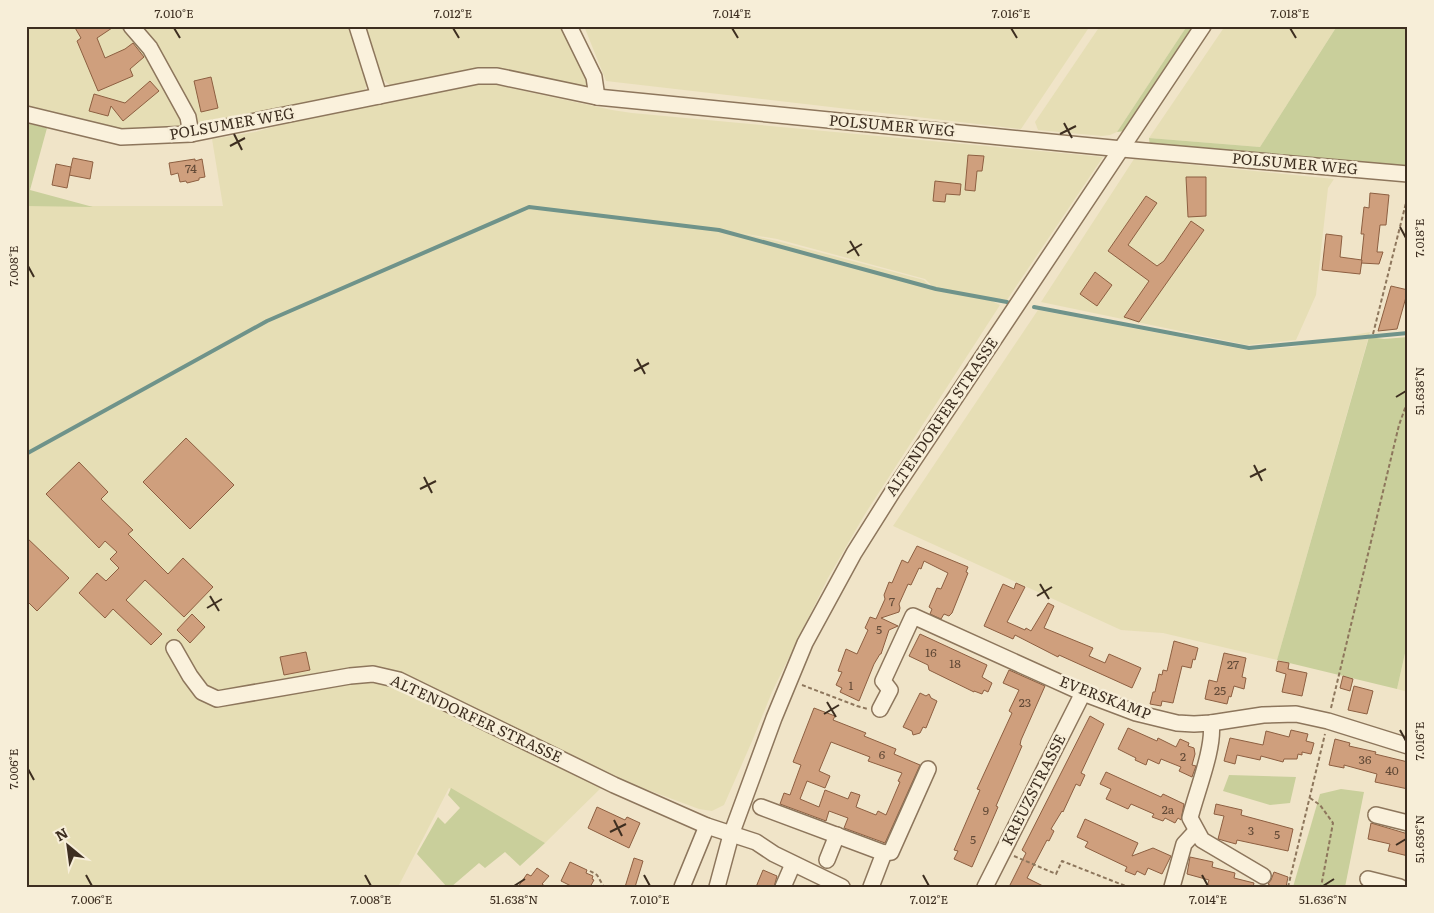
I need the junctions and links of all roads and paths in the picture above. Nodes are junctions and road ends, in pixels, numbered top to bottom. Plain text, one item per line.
1 (131, 26) edge
2 (357, 26) edge
3 (569, 26) edge
4 (1204, 26) edge
5 (379, 96) junction
6 (597, 98) junction
7 (26, 114) edge
8 (191, 134) junction
9 (1122, 148) junction
10 (1408, 174) edge
11 (1408, 195) edge
12 (1373, 334) dead end
13 (1408, 400) edge
14 (174, 648) dead end
15 (791, 680) junction
16 (1083, 693) junction
17 (880, 709) joint
18 (1328, 721) junction
19 (1211, 723) junction
20 (1408, 746) edge
21 (928, 769) dead end
22 (1310, 798) junction
23 (760, 807) dead end
24 (1376, 815) dead end
25 (1408, 823) edge
26 (707, 826) junction
27 (1196, 831) junction
28 (731, 835) junction
29 (837, 835) junction
30 (1003, 851) junction
31 (884, 853) junction
32 (827, 860) dead end
33 (793, 864) junction
34 (590, 871) dead end
35 (1263, 876) dead end
36 (1368, 878) dead end
37 (604, 887) edge
38 (682, 887) edge
39 (717, 887) edge
40 (783, 887) edge
41 (842, 887) edge
42 (871, 887) edge
43 (985, 887) edge
44 (1128, 887) edge
45 (1172, 887) edge
46 (1288, 887) edge
47 (1321, 887) edge
48 (1400, 887) edge

1 - 8 street
2 - 5 street
3 - 6 street
4 - 9 street, ALTENDORFER STRASSE
5 - 6 street, POLSUMER WEG
5 - 8 street, POLSUMER WEG
6 - 9 street, POLSUMER WEG
7 - 8 street, POLSUMER WEG
9 - 10 street, POLSUMER WEG
9 - 15 street, ALTENDORFER STRASSE
11 - 12 path
13 - 18 path
14 - 26 street, ALTENDORFER STRASSE
15 - 17 path
15 - 28 street, ALTENDORFER STRASSE
16 - 17 street, EVERSKAMP
16 - 19 street, EVERSKAMP
16 - 30 street, KREUZSTRASSE
18 - 19 street, EVERSKAMP
18 - 20 street, EVERSKAMP
18 - 22 path
19 - 27 street
21 - 31 street
22 - 46 path
22 - 47 path
23 - 29 street
24 - 25 street
26 - 28 street, ALTENDORFER STRASSE
26 - 38 street
27 - 35 street
27 - 45 street
28 - 33 street
28 - 39 street, ALTENDORFER STRASSE
29 - 31 street
29 - 32 street
30 - 43 street, KREUZSTRASSE
30 - 44 path
31 - 42 street
33 - 40 street
33 - 41 street
34 - 37 path
36 - 48 street

